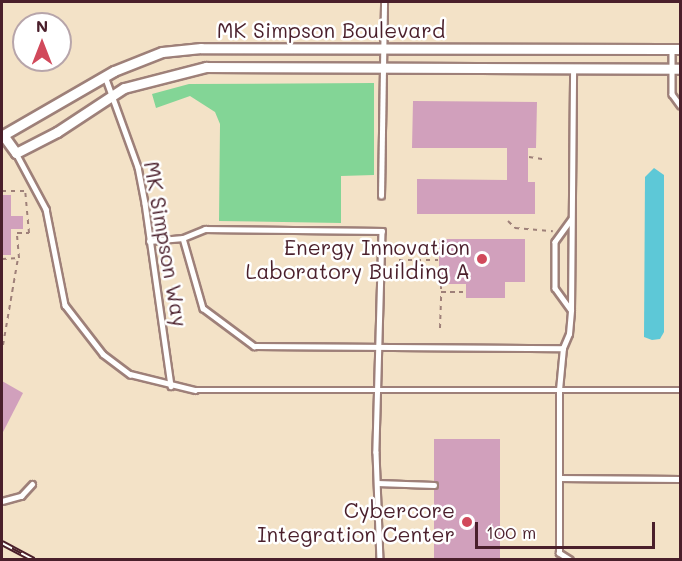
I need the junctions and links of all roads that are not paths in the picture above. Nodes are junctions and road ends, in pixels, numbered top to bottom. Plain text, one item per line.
1 (384, 2) edge
2 (384, 48) junction
3 (676, 49) edge
4 (382, 65) junction
5 (573, 66) junction
6 (676, 69) edge
7 (105, 76) junction
8 (112, 94) junction
9 (681, 105) edge
10 (16, 153) junction
11 (381, 196) dead end
12 (571, 220) junction
13 (183, 238) junction
14 (149, 241) junction
15 (571, 310) junction
16 (380, 347) junction
17 (563, 348) junction
18 (171, 386) junction
19 (377, 390) junction
20 (559, 390) junction
21 (681, 390) edge
22 (559, 478) junction
23 (681, 479) edge
24 (377, 483) junction
25 (32, 484) dead end
26 (434, 485) dead end
27 (2, 501) edge
28 (380, 560) edge
29 (570, 560) edge

1 - 2 lane
2 - 3 street, MK Simpson Boulevard
2 - 4 lane
2 - 7 street, MK Simpson Boulevard
3 - 6 lane
4 - 5 street, MK Simpson Boulevard
4 - 8 street, MK Simpson Boulevard
4 - 11 lane
5 - 6 street, MK Simpson Boulevard
5 - 12 lane
6 - 9 lane
7 - 8 lane, MK Simpson Way
7 - 10 street, MK Simpson Boulevard
8 - 10 street, MK Simpson Boulevard
8 - 14 lane, MK Simpson Way
10 - 18 lane
12 - 15 lane
12 - 15 lane
13 - 14 lane
13 - 16 lane
13 - 16 lane
14 - 18 lane, MK Simpson Way
15 - 17 lane
16 - 17 lane
16 - 19 lane
17 - 20 lane
18 - 19 lane
19 - 20 lane
19 - 24 lane
20 - 21 lane
20 - 22 lane
22 - 23 lane
22 - 29 lane
24 - 26 lane
24 - 28 lane
25 - 27 lane

